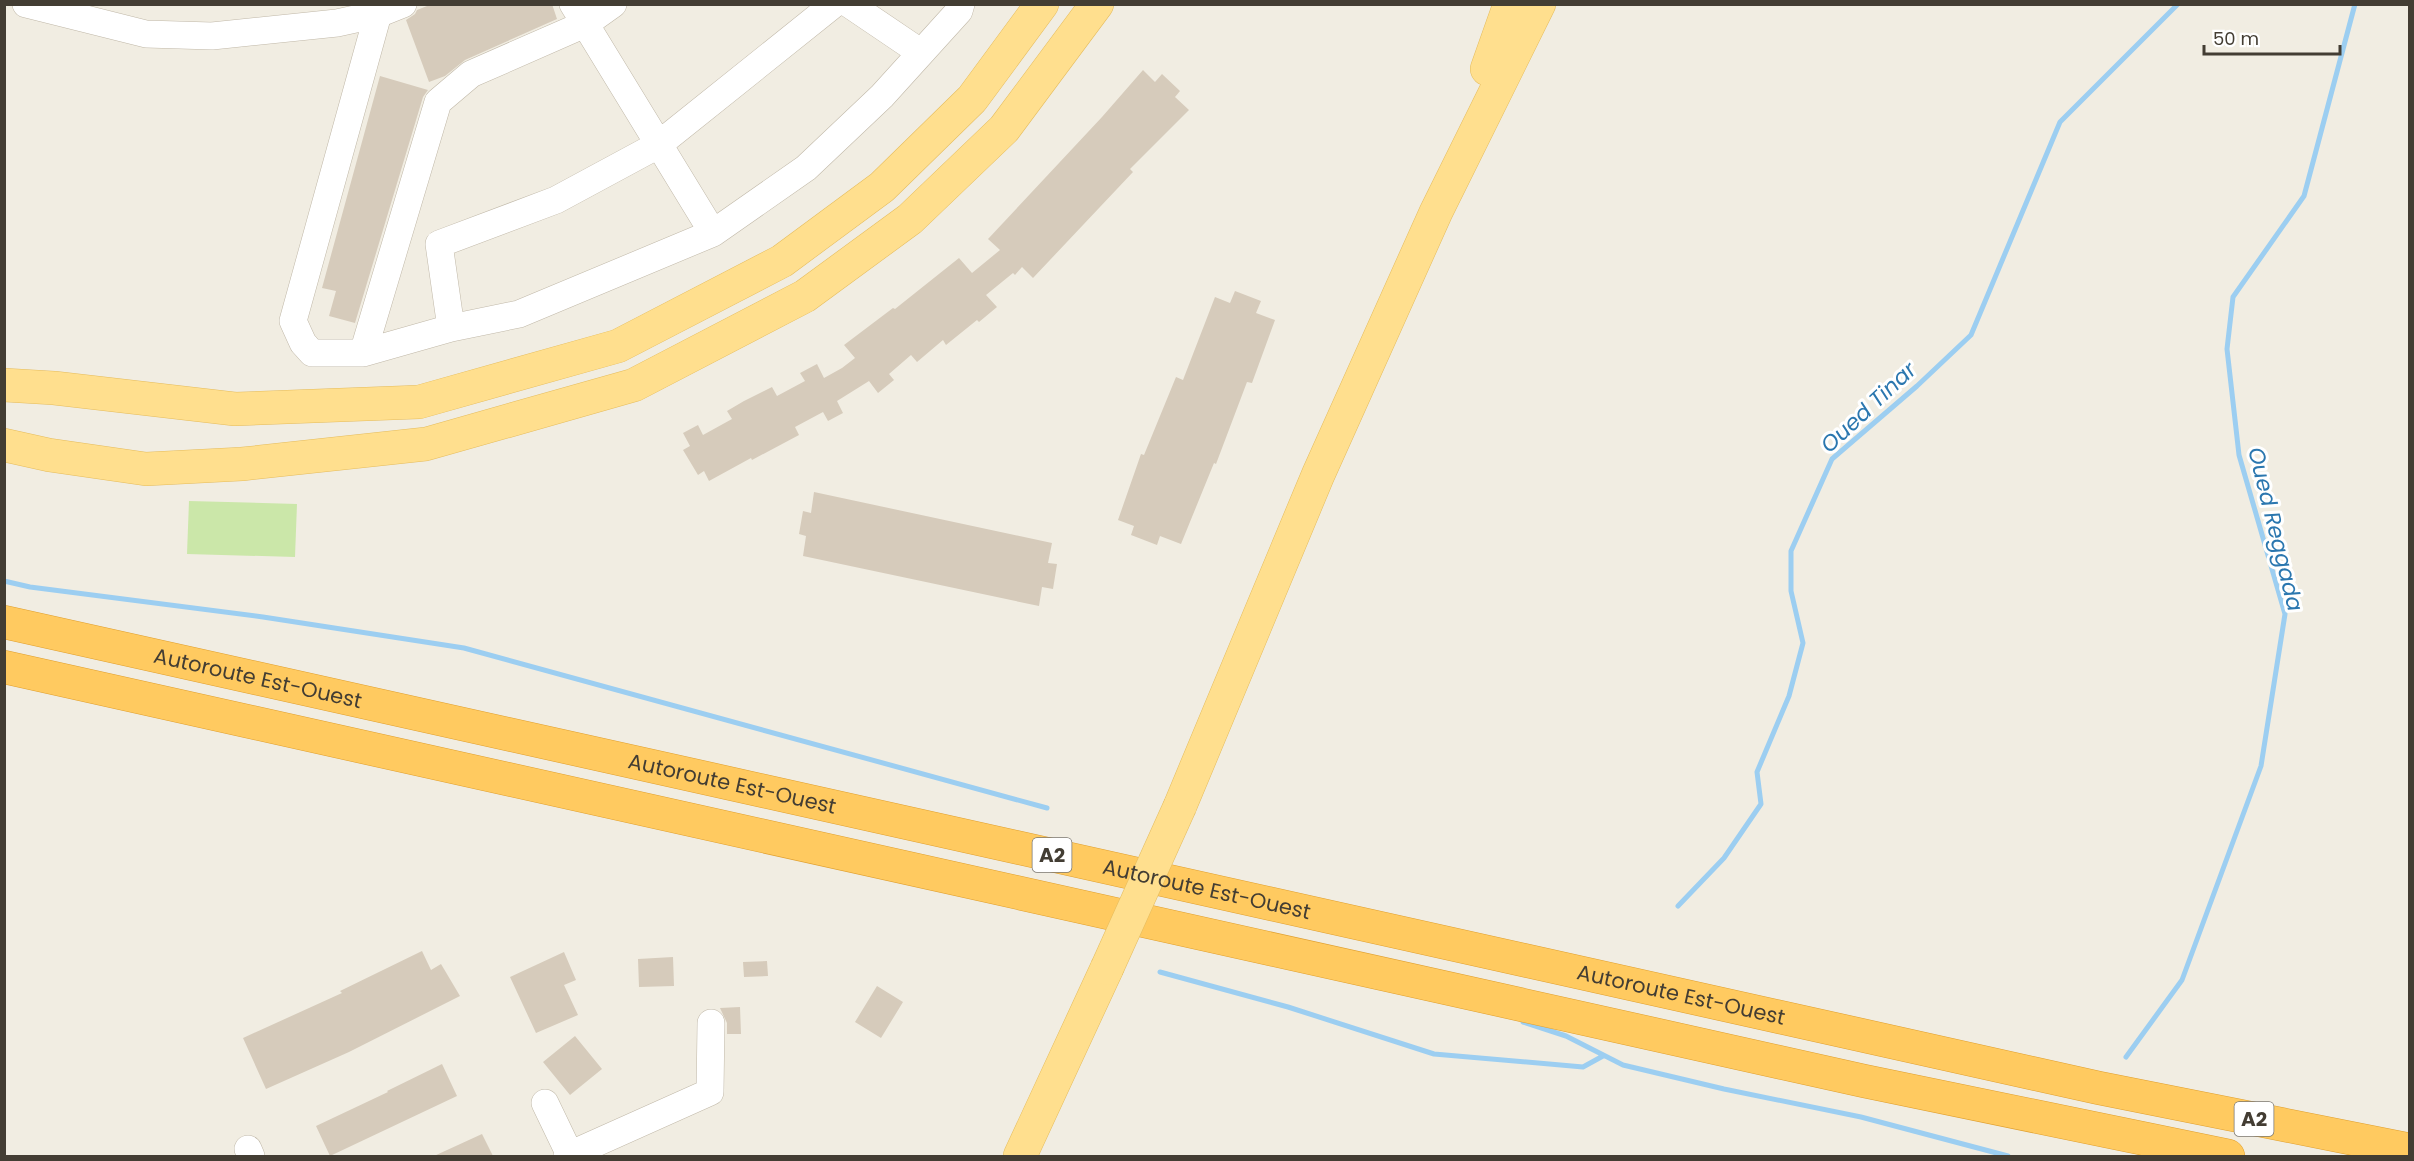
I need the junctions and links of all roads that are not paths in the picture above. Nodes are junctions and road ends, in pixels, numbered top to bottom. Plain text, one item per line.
1 (26, 4) edge
2 (403, 4) edge
3 (613, 4) edge
4 (834, 4) edge
5 (849, 4) edge
6 (961, 4) edge
7 (1042, 4) edge
8 (1097, 4) edge
9 (1510, 4) edge
10 (1539, 4) edge
11 (378, 14) junction
12 (579, 14) edge
13 (920, 52) junction
14 (658, 145) junction
15 (1436, 212) junction
16 (713, 233) junction
17 (451, 328) junction
18 (363, 353) junction
19 (4, 384) edge
20 (4, 445) edge
21 (4, 622) edge
22 (4, 667) edge
23 (711, 1023) dead end
24 (545, 1102) dead end
25 (2090, 1127) junction
26 (2409, 1150) edge
27 (568, 1156) edge
28 (1020, 1156) edge
29 (2162, 1156) edge
30 (2228, 1156) edge

1 - 11 street
2 - 11 street
3 - 12 street
4 - 14 street
5 - 13 street
6 - 13 street
7 - 19 main road
8 - 20 main road
9 - 15 main road
10 - 15 main road
11 - 18 street
12 - 14 street
12 - 18 street
13 - 16 street
14 - 16 street
14 - 17 street
15 - 28 main road, bridge
16 - 17 street
17 - 18 street
21 - 26 highway, Autoroute Est-Ouest / A2
22 - 25 highway, Autoroute Est-Ouest / A2
23 - 27 street
24 - 27 street
25 - 29 highway
25 - 30 highway, Autoroute Est-Ouest / A2

